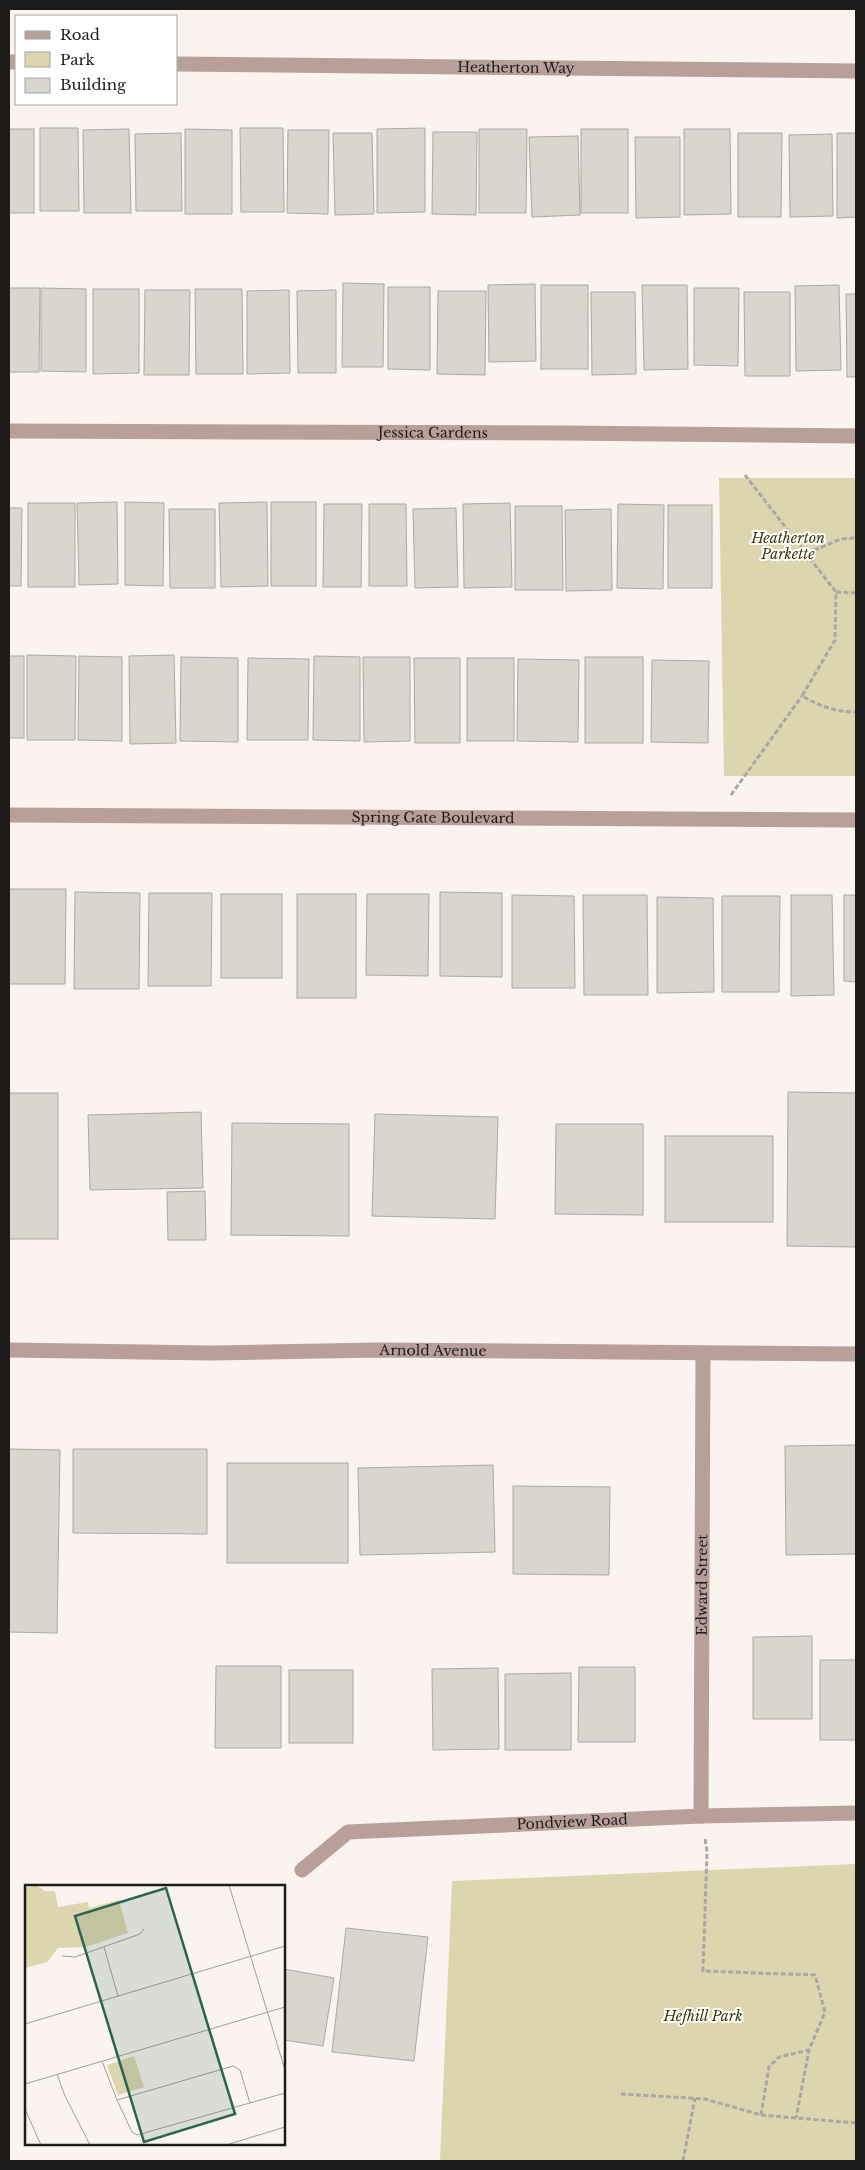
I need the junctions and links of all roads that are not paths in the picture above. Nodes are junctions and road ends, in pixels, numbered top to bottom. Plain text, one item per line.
1 (178, 64) edge
2 (856, 71) edge
3 (9, 431) edge
4 (856, 436) edge
5 (9, 815) edge
6 (856, 820) edge
7 (9, 1350) edge
8 (703, 1353) junction
9 (856, 1354) edge
10 (856, 1813) edge
11 (701, 1816) junction
12 (302, 1870) dead end

1 - 2 street, Heatherton Way
3 - 4 street, Jessica Gardens
5 - 6 street, Spring Gate Boulevard
7 - 8 street, Arnold Avenue
8 - 9 street, Arnold Avenue
8 - 11 street, Edward Street
10 - 11 street, Pondview Road
11 - 12 street, Pondview Road

